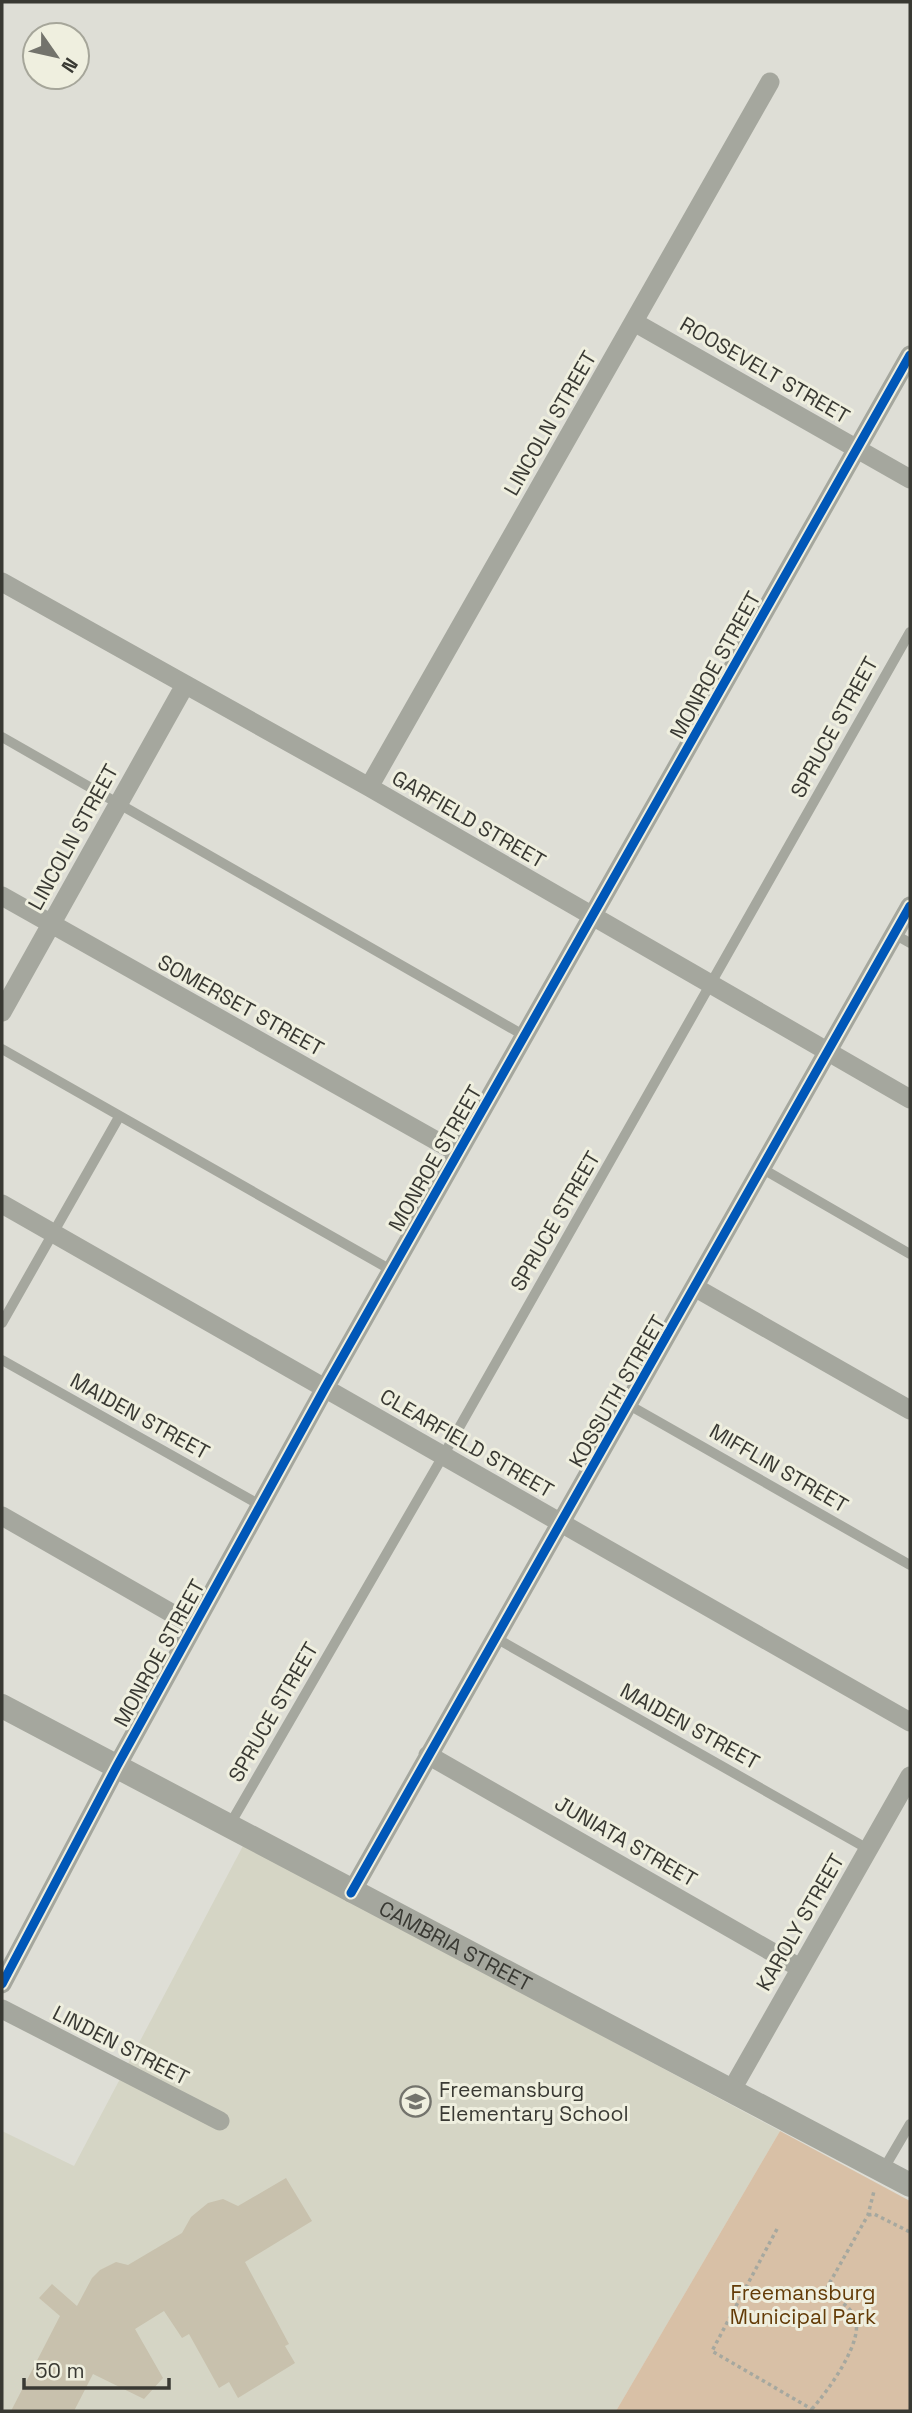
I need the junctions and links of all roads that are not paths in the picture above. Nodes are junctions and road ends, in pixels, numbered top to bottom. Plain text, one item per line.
1 (771, 82) dead end
2 (635, 322) junction
3 (910, 355) edge
4 (857, 449) junction
5 (910, 479) edge
6 (2, 582) edge
7 (910, 632) edge
8 (185, 685) junction
9 (2, 737) edge
10 (369, 787) junction
11 (119, 802) junction
12 (2, 896) edge
13 (910, 906) edge
14 (593, 918) junction
15 (50, 924) junction
16 (902, 938) edge
17 (710, 985) junction
18 (2, 1012) edge
19 (525, 1036) junction
20 (2, 1049) edge
21 (828, 1053) junction
22 (910, 1099) edge
23 (119, 1117) junction
24 (458, 1153) junction
25 (762, 1169) junction
26 (2, 1204) edge
27 (51, 1232) junction
28 (910, 1254) edge
29 (391, 1270) junction
30 (696, 1288) junction
31 (2, 1322) edge
32 (2, 1360) edge
33 (324, 1388) junction
34 (629, 1405) junction
35 (910, 1410) edge
36 (443, 1456) junction
37 (260, 1505) junction
38 (2, 1516) edge
39 (561, 1522) junction
40 (910, 1565) edge
41 (194, 1626) junction
42 (494, 1637) junction
43 (2, 1706) edge
44 (910, 1722) edge
45 (428, 1755) junction
46 (117, 1766) junction
47 (910, 1776) edge
48 (229, 1827) junction
49 (868, 1849) junction
50 (351, 1893) junction
51 (800, 1968) junction
52 (2, 1984) edge
53 (2, 2009) edge
54 (731, 2091) junction
55 (220, 2121) dead end
56 (910, 2124) edge
57 (878, 2180) junction
58 (910, 2185) edge

1 - 2 street, LINCOLN STREET
2 - 4 street, ROOSEVELT STREET
2 - 10 street, LINCOLN STREET
3 - 4 street, MONROE STREET
4 - 5 street, ROOSEVELT STREET
4 - 14 street, MONROE STREET
6 - 8 street, GARFIELD STREET
7 - 17 lane, SPRUCE STREET
8 - 10 street, GARFIELD STREET
8 - 11 street, LINCOLN STREET
9 - 11 lane
10 - 14 street, GARFIELD STREET
11 - 15 street, LINCOLN STREET
11 - 19 lane
12 - 15 street, SOMERSET STREET
13 - 16 street, KOSSUTH STREET
14 - 17 street, GARFIELD STREET
14 - 19 street, MONROE STREET
15 - 18 street, LINCOLN STREET
15 - 24 street, SOMERSET STREET
16 - 21 street, KOSSUTH STREET
17 - 21 street, GARFIELD STREET
17 - 36 lane, SPRUCE STREET
19 - 24 street, MONROE STREET
20 - 23 lane
21 - 22 street, GARFIELD STREET
21 - 25 street, KOSSUTH STREET
23 - 27 lane
23 - 29 lane
24 - 29 street, MONROE STREET
25 - 28 lane
25 - 30 street, KOSSUTH STREET
26 - 27 street, CLEARFIELD STREET
27 - 31 lane
27 - 33 street, CLEARFIELD STREET
29 - 33 street, MONROE STREET
30 - 34 street, KOSSUTH STREET
30 - 35 street
32 - 37 lane, MAIDEN STREET
33 - 36 street, CLEARFIELD STREET
33 - 37 street, MONROE STREET
34 - 39 street, KOSSUTH STREET
34 - 40 lane, MIFFLIN STREET
36 - 39 street, CLEARFIELD STREET
36 - 48 lane, SPRUCE STREET
37 - 41 street, MONROE STREET
38 - 41 street
39 - 42 street, KOSSUTH STREET
39 - 44 street, CLEARFIELD STREET
41 - 46 street, MONROE STREET
42 - 45 street, KOSSUTH STREET
42 - 49 lane, MAIDEN STREET
43 - 46 street, CAMBRIA STREET
45 - 50 street, KOSSUTH STREET
45 - 51 street, JUNIATA STREET
46 - 48 street, CAMBRIA STREET
46 - 52 street, MONROE STREET
47 - 49 street, KAROLY STREET
48 - 50 street, CAMBRIA STREET
49 - 51 street, KAROLY STREET
50 - 54 street, CAMBRIA STREET
51 - 54 street, KAROLY STREET
53 - 55 street, LINDEN STREET
54 - 57 street, CAMBRIA STREET
56 - 57 lane
57 - 58 street, CAMBRIA STREET

